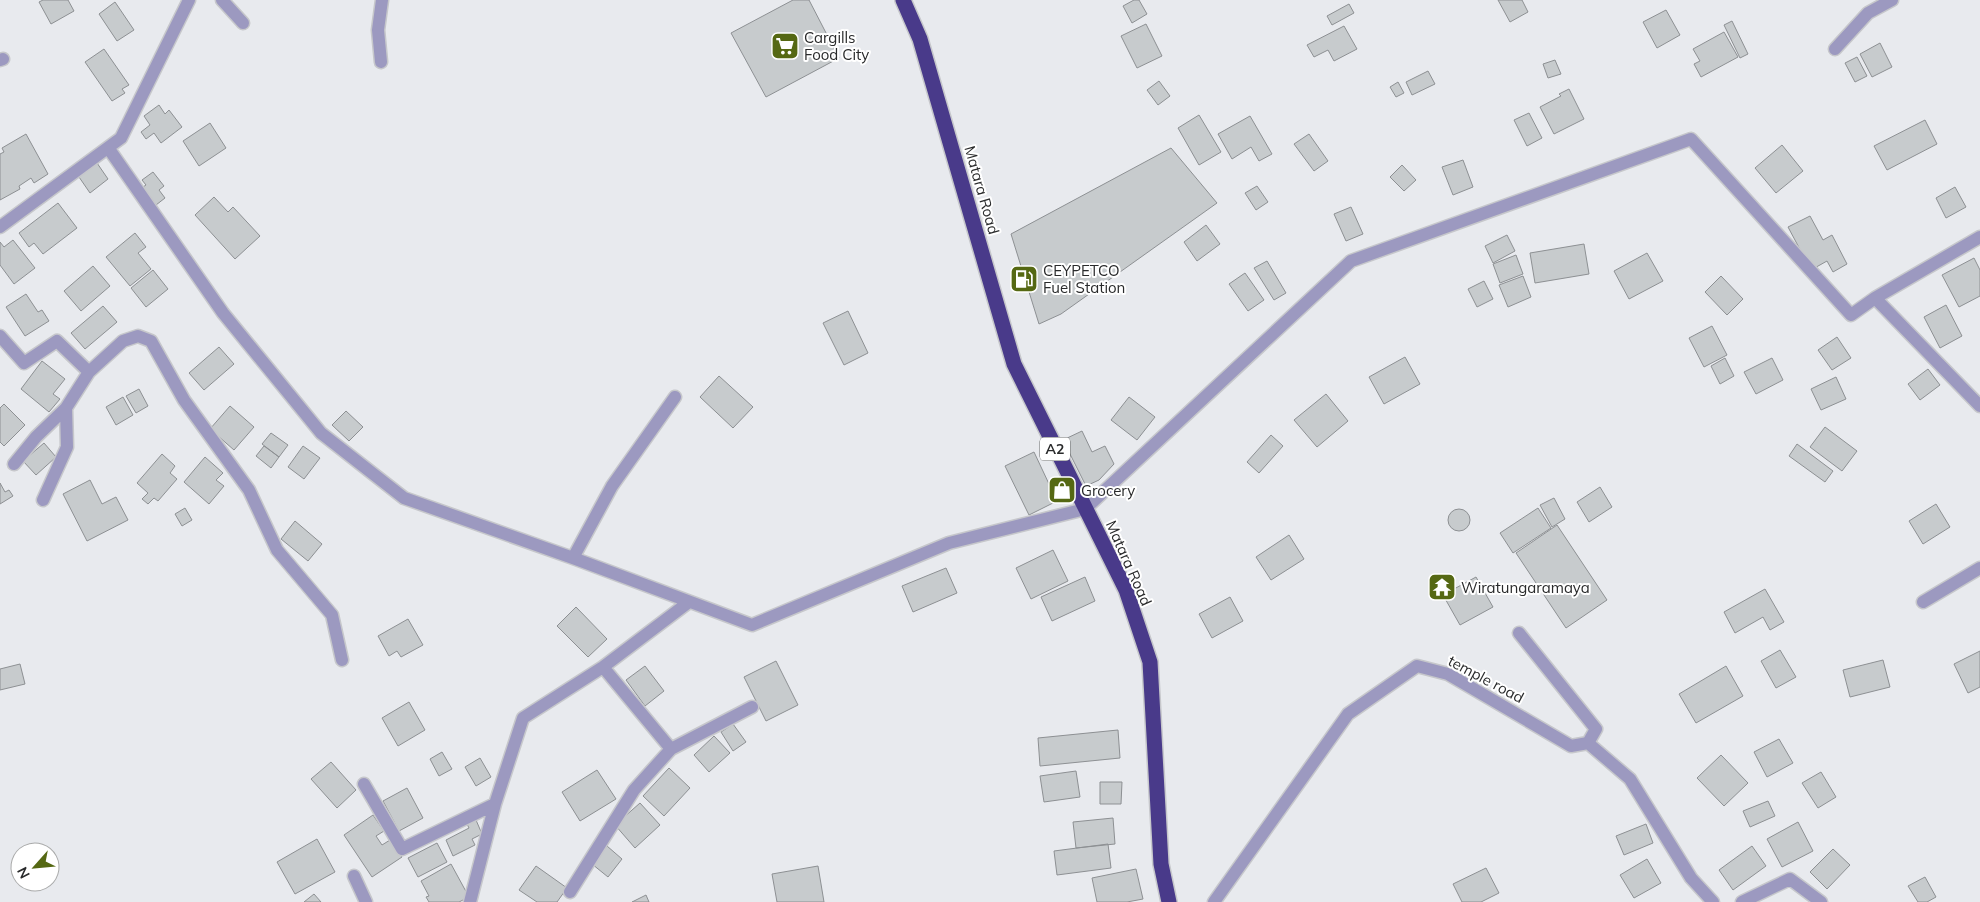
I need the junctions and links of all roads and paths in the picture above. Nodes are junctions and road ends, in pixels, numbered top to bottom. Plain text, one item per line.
1 (189, 0) edge
2 (222, 0) edge
3 (382, 0) edge
4 (903, 0) edge
5 (1892, 0) edge
6 (242, 23) dead end
7 (1835, 50) dead end
8 (381, 62) dead end
9 (109, 149) junction
10 (0, 228) edge
11 (1980, 237) edge
12 (1875, 298) junction
13 (0, 336) edge
14 (89, 372) junction
15 (675, 397) dead end
16 (1980, 406) edge
17 (66, 408) junction
18 (14, 464) dead end
19 (44, 500) dead end
20 (1085, 509) junction
21 (573, 558) junction
22 (1980, 568) edge
23 (689, 602) junction
24 (1923, 602) dead end
25 (1518, 633) dead end
26 (342, 660) dead end
27 (603, 667) junction
28 (752, 706) dead end
29 (1588, 743) junction
30 (671, 749) junction
31 (364, 784) dead end
32 (495, 804) junction
33 (354, 876) dead end
34 (570, 892) dead end
35 (366, 902) edge
36 (470, 902) edge
37 (1169, 902) edge
38 (1214, 902) edge
39 (1713, 902) edge
40 (1742, 902) edge
41 (1821, 902) edge

1 - 9 street
2 - 6 street
3 - 8 street
4 - 20 highway, Matara Road / A2
5 - 7 street
9 - 10 street
9 - 21 street
11 - 12 street
12 - 16 street
12 - 20 street
13 - 14 street
14 - 17 street
14 - 26 street
15 - 21 street
17 - 18 street
17 - 19 street
20 - 23 street
20 - 37 highway, Matara Road / A2
21 - 23 street
22 - 24 street
23 - 27 street
25 - 29 street
27 - 30 street
27 - 32 street
28 - 30 street
29 - 38 street, temple road
29 - 39 street
30 - 34 street
31 - 32 street
32 - 36 street
33 - 35 street
40 - 41 street

